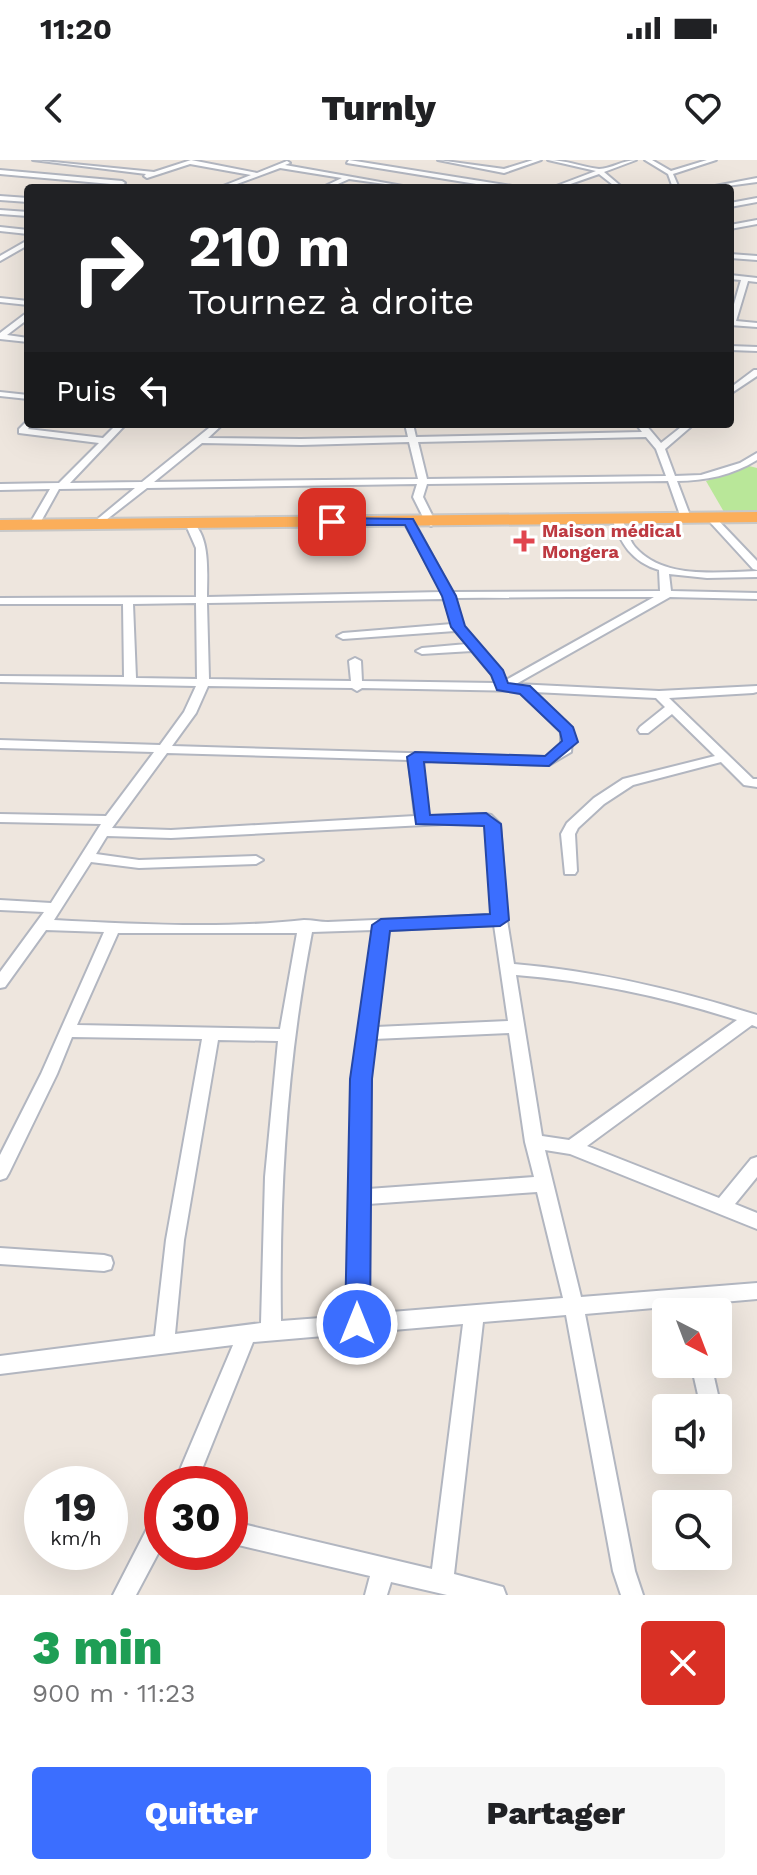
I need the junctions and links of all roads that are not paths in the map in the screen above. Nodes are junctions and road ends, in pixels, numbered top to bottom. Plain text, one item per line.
1 (36, 160) edge
2 (107, 160) edge
3 (295, 160) edge
4 (396, 160) edge
5 (441, 160) edge
6 (491, 160) edge
7 (538, 160) edge
8 (551, 160) edge
9 (633, 160) edge
10 (648, 160) edge
11 (713, 160) edge
12 (192, 161) edge
13 (349, 162) dead end
14 (21, 164) dead end
15 (94, 164) junction
16 (522, 165) junction
17 (279, 166) junction
18 (380, 166) junction
19 (598, 170) junction
20 (504, 171) junction
21 (10, 172) junction
22 (670, 173) junction
23 (156, 174) junction
24 (256, 174) junction
25 (0, 175) edge
26 (48, 176) junction
27 (354, 176) junction
28 (757, 180) edge
29 (475, 182) junction
30 (122, 183) joint
31 (231, 184) edge
32 (334, 184) edge
33 (392, 184) edge
34 (467, 184) edge
35 (487, 184) edge
36 (563, 184) edge
37 (615, 184) edge
38 (674, 184) edge
39 (734, 184) edge
40 (0, 198) edge
41 (24, 200) edge
42 (757, 200) edge
43 (734, 204) edge
44 (0, 212) edge
45 (24, 214) edge
46 (757, 222) edge
47 (734, 226) edge
48 (0, 229) edge
49 (24, 232) edge
50 (24, 244) edge
51 (2, 256) edge
52 (734, 256) edge
53 (757, 258) edge
54 (734, 278) edge
55 (745, 279) junction
56 (757, 280) edge
57 (0, 300) edge
58 (734, 302) edge
59 (24, 303) edge
60 (24, 319) edge
61 (734, 323) edge
62 (757, 325) edge
63 (0, 337) edge
64 (24, 340) edge
65 (734, 348) edge
66 (757, 349) edge
67 (757, 372) edge
68 (738, 385) junction
69 (734, 388) edge
70 (757, 389) edge
71 (0, 394) edge
72 (24, 397) edge
73 (24, 428) edge
74 (118, 428) edge
75 (214, 428) edge
76 (410, 428) edge
77 (643, 428) edge
78 (685, 428) edge
79 (647, 434) junction
80 (414, 439) junction
81 (197, 440) junction
82 (105, 441) junction
83 (660, 448) junction
84 (757, 456) edge
85 (670, 479) junction
86 (423, 481) junction
87 (59, 486) junction
88 (143, 486) junction
89 (0, 487) edge
90 (757, 517) edge
91 (617, 518) junction
92 (686, 518) junction
93 (712, 519) junction
94 (409, 522) junction
95 (190, 523) junction
96 (431, 523) junction
97 (97, 524) junction
98 (0, 525) edge
99 (34, 525) junction
100 (757, 567) edge
101 (664, 570) junction
102 (757, 574) edge
103 (666, 595) junction
104 (449, 596) junction
105 (757, 596) edge
106 (203, 600) junction
107 (0, 601) edge
108 (128, 601) junction
109 (458, 627) junction
110 (343, 636) dead end
111 (475, 647) junction
112 (422, 651) dead end
113 (355, 661) dead end
114 (0, 679) edge
115 (130, 680) junction
116 (203, 683) junction
117 (357, 687) junction
118 (502, 687) junction
119 (524, 689) junction
120 (753, 689) dead end
121 (659, 695) junction
122 (673, 707) junction
123 (644, 730) dead end
124 (0, 744) edge
125 (164, 747) junction
126 (415, 757) junction
127 (724, 757) junction
128 (757, 783) edge
129 (0, 818) edge
130 (422, 820) junction
131 (108, 826) junction
132 (89, 857) junction
133 (256, 860) dead end
134 (570, 871) dead end
135 (0, 905) edge
136 (55, 908) junction
137 (500, 920) junction
138 (42, 925) junction
139 (306, 925) junction
140 (381, 925) junction
141 (113, 928) junction
142 (507, 969) junction
143 (0, 983) edge
144 (754, 1020) edge
145 (516, 1027) junction
146 (66, 1031) junction
147 (211, 1032) junction
148 (366, 1033) junction
149 (286, 1035) junction
150 (534, 1142) junction
151 (572, 1147) junction
152 (757, 1164) edge
153 (0, 1173) edge
154 (544, 1184) junction
155 (358, 1197) junction
156 (722, 1207) junction
157 (757, 1221) edge
158 (0, 1256) edge
159 (104, 1263) dead end
160 (757, 1291) edge
161 (720, 1298) edge
162 (652, 1305) edge
163 (574, 1306) junction
164 (474, 1314) junction
165 (357, 1324) junction
166 (271, 1331) junction
167 (247, 1334) junction
168 (164, 1345) junction
169 (0, 1365) edge
170 (192, 1466) edge
171 (248, 1536) edge
172 (144, 1557) edge
173 (384, 1567) junction
174 (442, 1580) junction
175 (124, 1595) edge
176 (376, 1595) edge
177 (495, 1595) edge
178 (632, 1595) edge

1 - 15 street
2 - 15 street
3 - 17 street
4 - 18 street
5 - 20 street
6 - 16 street
7 - 16 street
8 - 19 street
9 - 19 street
10 - 22 street
11 - 22 street
12 - 23 street
12 - 24 street
13 - 18 street
14 - 21 street
15 - 23 street
15 - 26 street
16 - 20 street
17 - 24 street
17 - 27 street
18 - 27 street
18 - 29 street
19 - 36 street
19 - 37 street
20 - 29 street
21 - 25 street
21 - 26 street
22 - 38 street
23 - 30 street
24 - 31 street
26 - 30 street
27 - 32 street
27 - 33 street
28 - 39 street
29 - 34 street
29 - 35 street
40 - 41 street
42 - 43 street
44 - 45 street
46 - 47 street
48 - 49 street
50 - 51 street
52 - 53 street
54 - 55 street
55 - 56 street
55 - 58 street
57 - 59 street
60 - 63 street
61 - 62 street
63 - 64 street
65 - 66 street
67 - 68 street
68 - 69 street
68 - 70 street
71 - 72 street
73 - 82 street
74 - 82 street
75 - 81 street
76 - 80 street
77 - 79 street
78 - 83 street
79 - 80 street
79 - 83 street
80 - 81 street
80 - 86 street
81 - 88 street
82 - 87 street
83 - 85 street
84 - 85 street
85 - 86 street
85 - 92 street
86 - 88 street
86 - 96 street
87 - 88 street
87 - 89 street
87 - 99 street
88 - 97 street
90 - 93 highway
91 - 92 highway
91 - 96 highway
91 - 101 street
92 - 93 highway
93 - 100 street
94 - 95 highway
94 - 96 highway
94 - 104 street
95 - 97 highway
95 - 106 street
97 - 99 highway
98 - 99 highway
101 - 102 street
101 - 103 street
103 - 104 street
103 - 105 street
103 - 118 street
104 - 106 street
104 - 109 street
106 - 108 street
106 - 116 street
107 - 108 street
108 - 115 street
109 - 110 street
109 - 111 street
111 - 112 street
111 - 118 street
113 - 117 street
114 - 115 street
115 - 116 street
116 - 117 street
116 - 125 street
117 - 118 street
118 - 119 street
119 - 121 street
119 - 126 street
120 - 121 street
121 - 122 street
122 - 123 street
122 - 127 street
124 - 125 street
125 - 126 street
125 - 131 street
126 - 130 street
127 - 128 street
127 - 134 street
129 - 131 street
130 - 131 street
130 - 137 street
131 - 132 street
132 - 133 street
132 - 136 street
135 - 136 street
136 - 138 street
137 - 140 street
137 - 142 street
138 - 141 street
138 - 143 street
139 - 140 street
139 - 141 street
139 - 149 street
140 - 148 street
141 - 146 street
142 - 144 street
142 - 145 street
144 - 151 street
145 - 148 street
145 - 150 street
146 - 147 street
146 - 153 street
147 - 149 street
147 - 168 street
148 - 155 street
149 - 166 street
150 - 151 street
150 - 154 street
151 - 156 street
152 - 156 street
154 - 155 street
154 - 163 street
155 - 165 street
156 - 157 street
158 - 159 street
160 - 161 street
162 - 163 street
163 - 164 street
163 - 178 street
164 - 165 street
164 - 174 street
165 - 166 street
166 - 167 street
167 - 168 street
167 - 170 street
168 - 169 street
171 - 173 street
172 - 175 street
173 - 174 street
173 - 176 street
174 - 177 street

